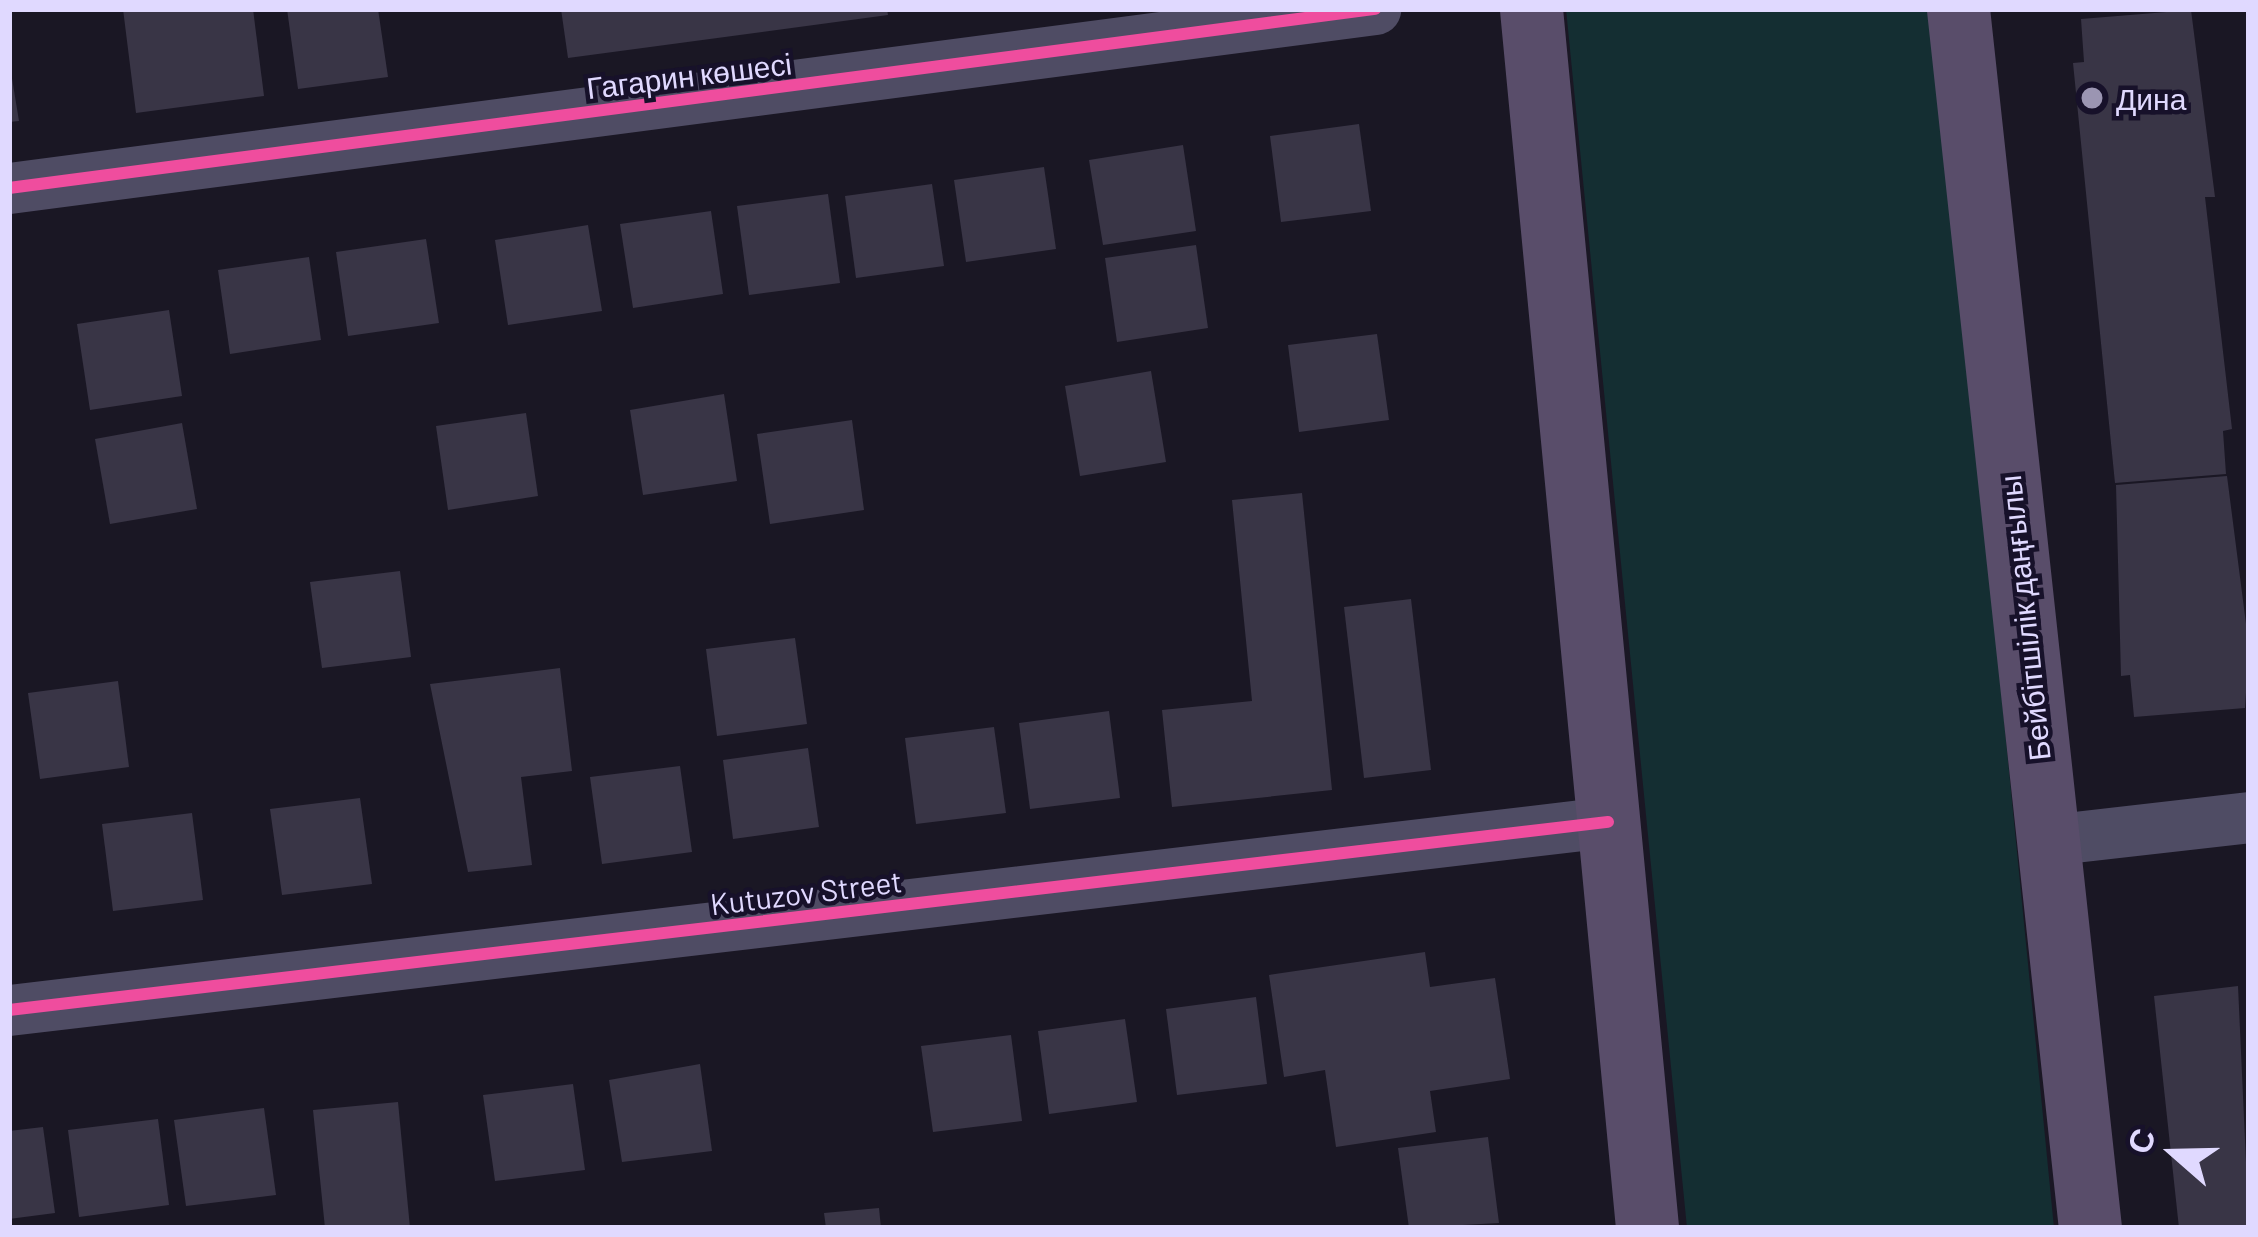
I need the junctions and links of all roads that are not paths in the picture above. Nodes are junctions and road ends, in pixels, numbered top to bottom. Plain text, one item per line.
1 (1376, 9) edge
2 (1531, 9) edge
3 (1958, 9) edge
4 (9, 188) edge
5 (2249, 817) edge
6 (1608, 822) junction
7 (2048, 840) junction
8 (9, 1010) edge
9 (1647, 1228) edge
10 (2090, 1228) edge

1 - 4 street, Гагарин көшесі
2 - 6 main road
3 - 7 main road, Бейбітшілік даңғылы
5 - 7 street
6 - 8 street, Kutuzov Street
6 - 9 main road
7 - 10 main road, Бейбітшілік даңғылы

